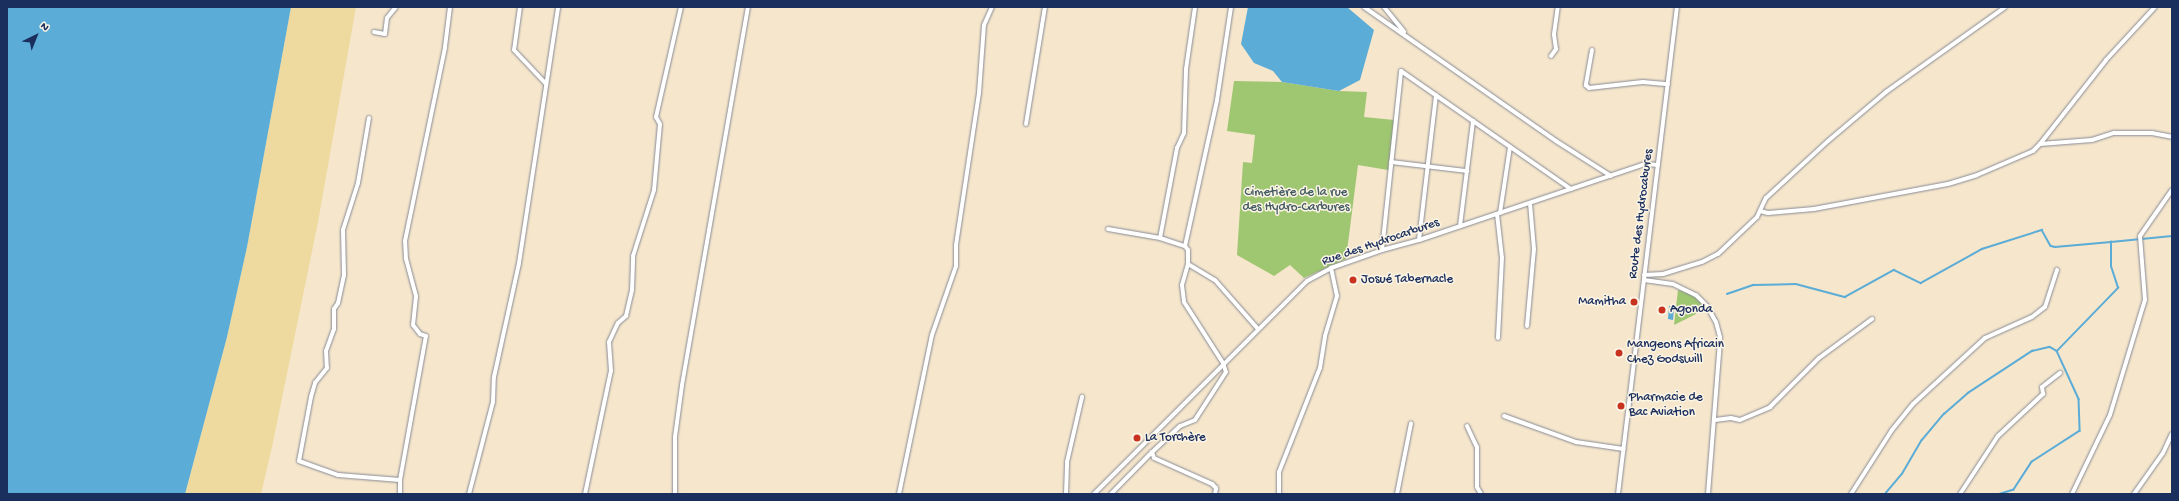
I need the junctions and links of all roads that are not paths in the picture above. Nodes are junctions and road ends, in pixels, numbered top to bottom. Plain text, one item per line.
1 (396, 7) edge
2 (450, 7) edge
3 (520, 7) edge
4 (558, 7) edge
5 (681, 7) edge
6 (748, 7) edge
7 (992, 7) edge
8 (1045, 7) edge
9 (1195, 7) edge
10 (1231, 7) edge
11 (1364, 7) edge
12 (1384, 7) edge
13 (1558, 7) edge
14 (1677, 7) edge
15 (2005, 7) edge
16 (2155, 7) edge
17 (374, 32) dead end
18 (1407, 35) junction
19 (1592, 50) dead end
20 (1551, 56) dead end
21 (546, 84) junction
22 (1668, 84) junction
23 (1436, 95) junction
24 (370, 118) dead end
25 (1473, 121) junction
26 (1026, 124) dead end
27 (2172, 137) edge
28 (2040, 144) junction
29 (1510, 147) junction
30 (1391, 162) junction
31 (1658, 165) junction
32 (1429, 168) junction
33 (1467, 171) junction
34 (1611, 176) junction
35 (1572, 189) junction
36 (2172, 190) edge
37 (1530, 203) junction
38 (1760, 211) junction
39 (1498, 213) junction
40 (1460, 226) junction
41 (1108, 229) dead end
42 (1160, 238) junction
43 (1419, 240) junction
44 (1185, 246) junction
45 (1382, 250) junction
46 (1188, 264) junction
47 (1331, 268) junction
48 (2057, 270) dead end
49 (1644, 275) junction
50 (1644, 280) junction
51 (1872, 318) dead end
52 (1527, 326) dead end
53 (1258, 330) junction
54 (1498, 338) dead end
55 (1224, 363) junction
56 (2060, 373) dead end
57 (1082, 397) dead end
58 (1504, 416) dead end
59 (1715, 420) junction
60 (1411, 423) dead end
61 (1467, 426) dead end
62 (2172, 434) edge
63 (1623, 449) junction
64 (1152, 452) junction
65 (400, 480) junction
66 (400, 494) edge
67 (469, 494) edge
68 (585, 494) edge
69 (675, 494) edge
70 (899, 494) edge
71 (1066, 494) edge
72 (1094, 494) edge
73 (1111, 494) edge
74 (1216, 494) edge
75 (1279, 494) edge
76 (1397, 494) edge
77 (1482, 494) edge
78 (1618, 494) edge
79 (1708, 494) edge
80 (1851, 494) edge
81 (1960, 494) edge
82 (2072, 494) edge
83 (2134, 494) edge

1 - 17 street
2 - 65 street
3 - 21 street
4 - 21 street
5 - 68 street
6 - 69 street
7 - 70 street
8 - 26 street
9 - 42 street
10 - 44 street
11 - 18 street
12 - 18 street
13 - 20 street
14 - 22 street, Route des Hydrocabures
15 - 38 street
16 - 28 street
18 - 34 street
19 - 22 street
21 - 67 street
22 - 31 street, Route des Hydrocabures
23 - 25 street
23 - 30 street
23 - 32 street
24 - 65 street
25 - 29 street
25 - 33 street
27 - 28 street
28 - 38 street
29 - 35 street
29 - 39 street
30 - 32 street
30 - 45 street
31 - 34 street, Rue des Hydrocarbures
31 - 49 street, Route des Hydrocabures
32 - 33 street
32 - 43 street
33 - 40 street
34 - 35 street, Rue des Hydrocarbures
35 - 37 street, Rue des Hydrocarbures
36 - 82 street
37 - 39 street, Rue des Hydrocarbures
37 - 52 street
38 - 49 street
39 - 40 street, Rue des Hydrocarbures
39 - 54 street
40 - 43 street, Rue des Hydrocarbures
41 - 42 street
42 - 44 street
43 - 45 street, Rue des Hydrocarbures
44 - 46 street
45 - 47 street, Rue des Hydrocarbures
46 - 53 street
46 - 55 street
47 - 53 street, Rue des Hydrocarbures
47 - 75 street
48 - 80 street
49 - 50 street, Route des Hydrocabures
50 - 59 street
50 - 63 street, Route des Hydrocabures
51 - 59 street
53 - 55 street, Rue des Hydrocarbures
55 - 64 street
55 - 72 street, Rue des Hydrocarbures
56 - 81 street
57 - 71 street
58 - 63 street
59 - 79 street
60 - 76 street
61 - 77 street
62 - 83 street
63 - 78 street, Route des Hydrocabures
64 - 73 street
64 - 74 street
65 - 66 street

